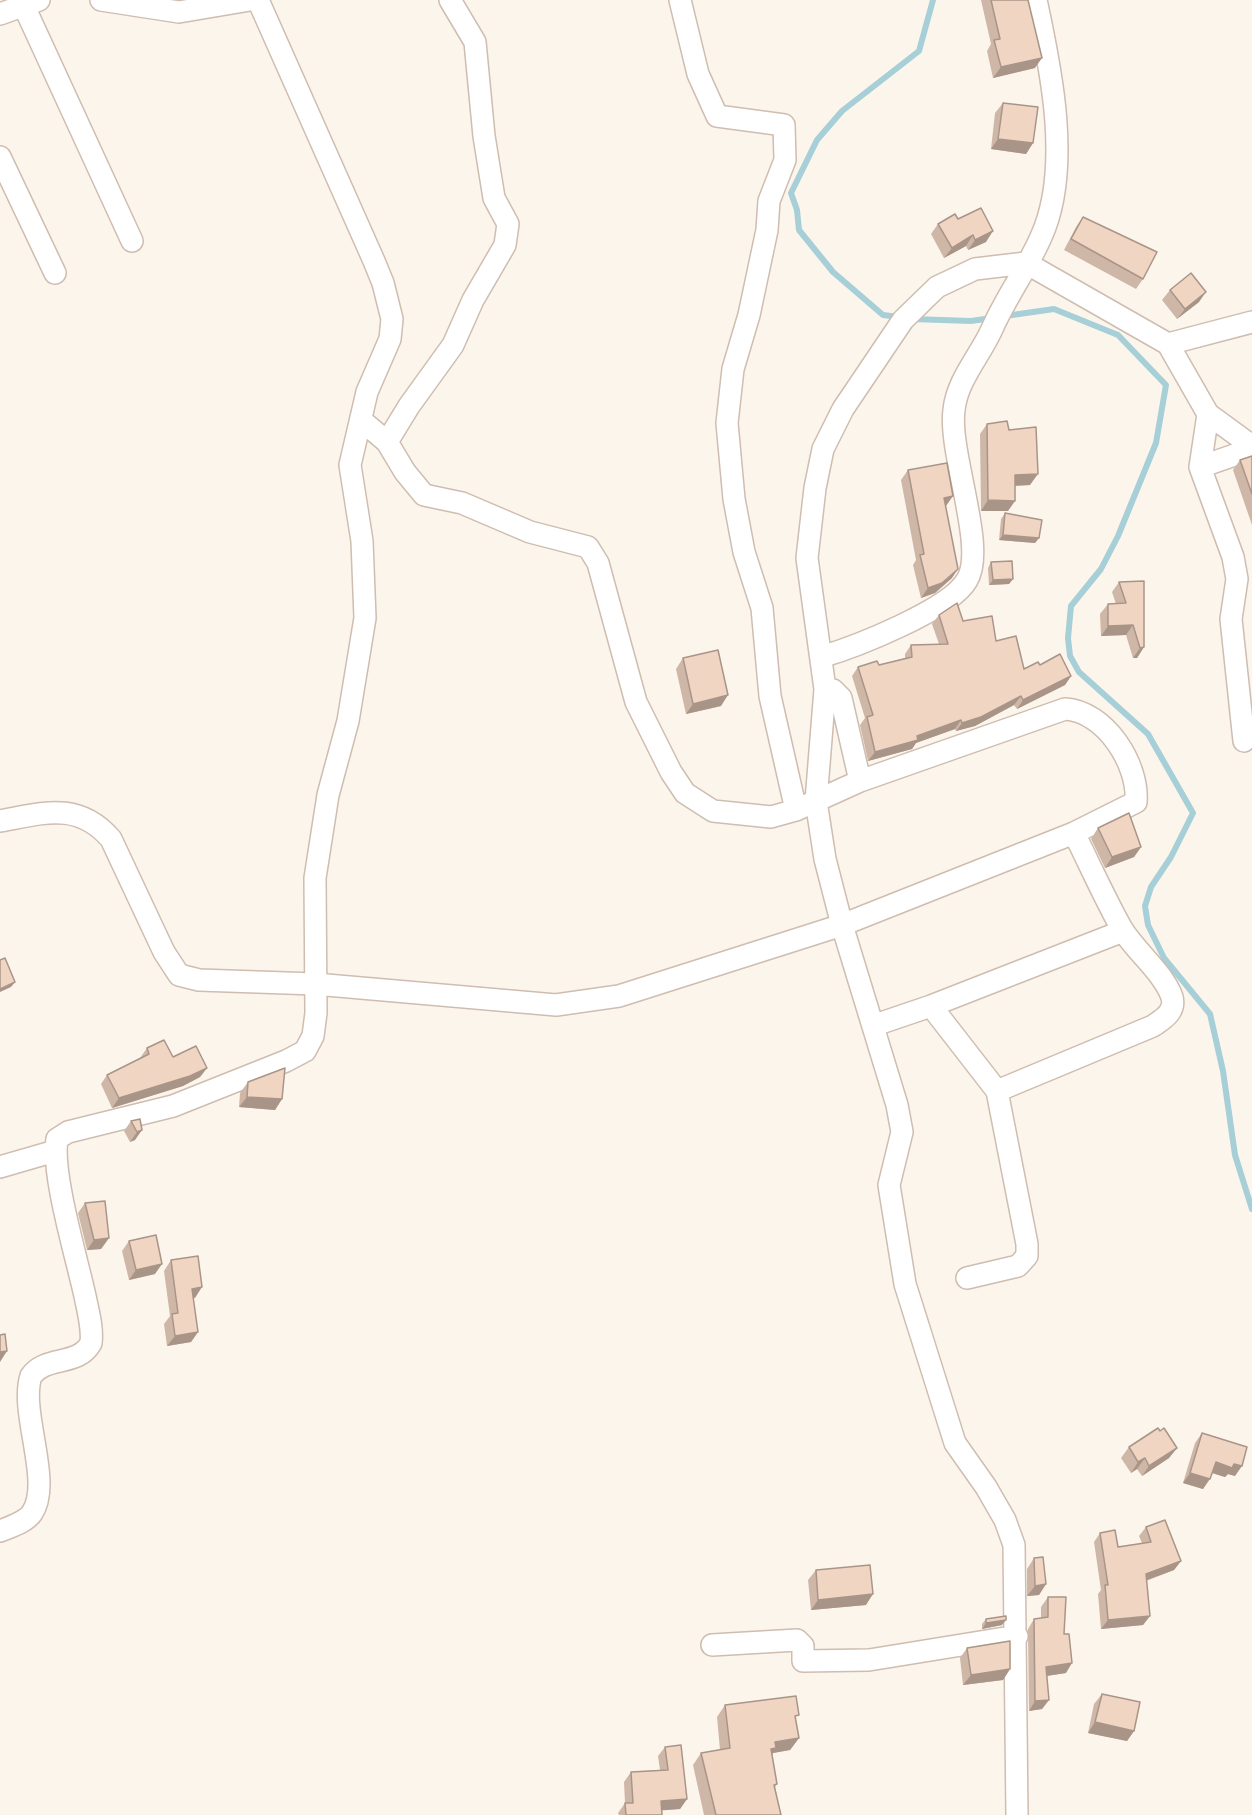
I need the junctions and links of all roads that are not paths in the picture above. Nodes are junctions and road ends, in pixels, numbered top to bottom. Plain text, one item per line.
1 (101, 0) edge
2 (250, 0) edge
3 (258, 0) edge
4 (450, 0) edge
5 (680, 0) edge
6 (1036, 0) edge
7 (31, 2) edge
8 (0, 14) edge
9 (2, 167) edge
10 (132, 241) dead end
11 (1026, 263) junction
12 (56, 273) dead end
13 (1252, 322) edge
14 (1168, 344) junction
15 (1208, 414) junction
16 (360, 420) junction
17 (387, 442) junction
18 (1252, 447) edge
19 (1200, 467) junction
20 (1243, 593) edge
21 (820, 657) junction
22 (825, 689) junction
23 (1245, 741) dead end
24 (860, 781) junction
25 (816, 801) junction
26 (796, 810) junction
27 (0, 821) edge
28 (1074, 833) junction
29 (842, 925) junction
30 (1123, 931) junction
31 (315, 984) junction
32 (931, 1006) junction
33 (875, 1025) junction
34 (997, 1091) junction
35 (56, 1151) junction
36 (0, 1167) edge
37 (967, 1278) dead end
38 (0, 1531) edge
39 (1017, 1636) junction
40 (712, 1646) dead end
41 (1017, 1815) edge

1 - 2 street
3 - 16 street
4 - 17 street
5 - 26 street
6 - 11 street
7 - 8 street
7 - 10 street
9 - 12 street
11 - 14 street
11 - 21 street
11 - 21 street
13 - 14 street
14 - 15 street
15 - 18 street
15 - 19 street
16 - 17 street
16 - 31 street
17 - 26 street
18 - 19 street
19 - 20 street
20 - 23 street
21 - 22 street
22 - 24 street
22 - 25 street
24 - 25 street
24 - 28 street
25 - 26 street
25 - 29 street
27 - 31 street
28 - 29 street
28 - 30 street
29 - 31 street
29 - 33 street
30 - 32 street
30 - 34 street
31 - 35 street
32 - 33 street
32 - 34 street
33 - 39 street
34 - 37 street
35 - 36 street
35 - 38 street
39 - 40 street
39 - 41 street

